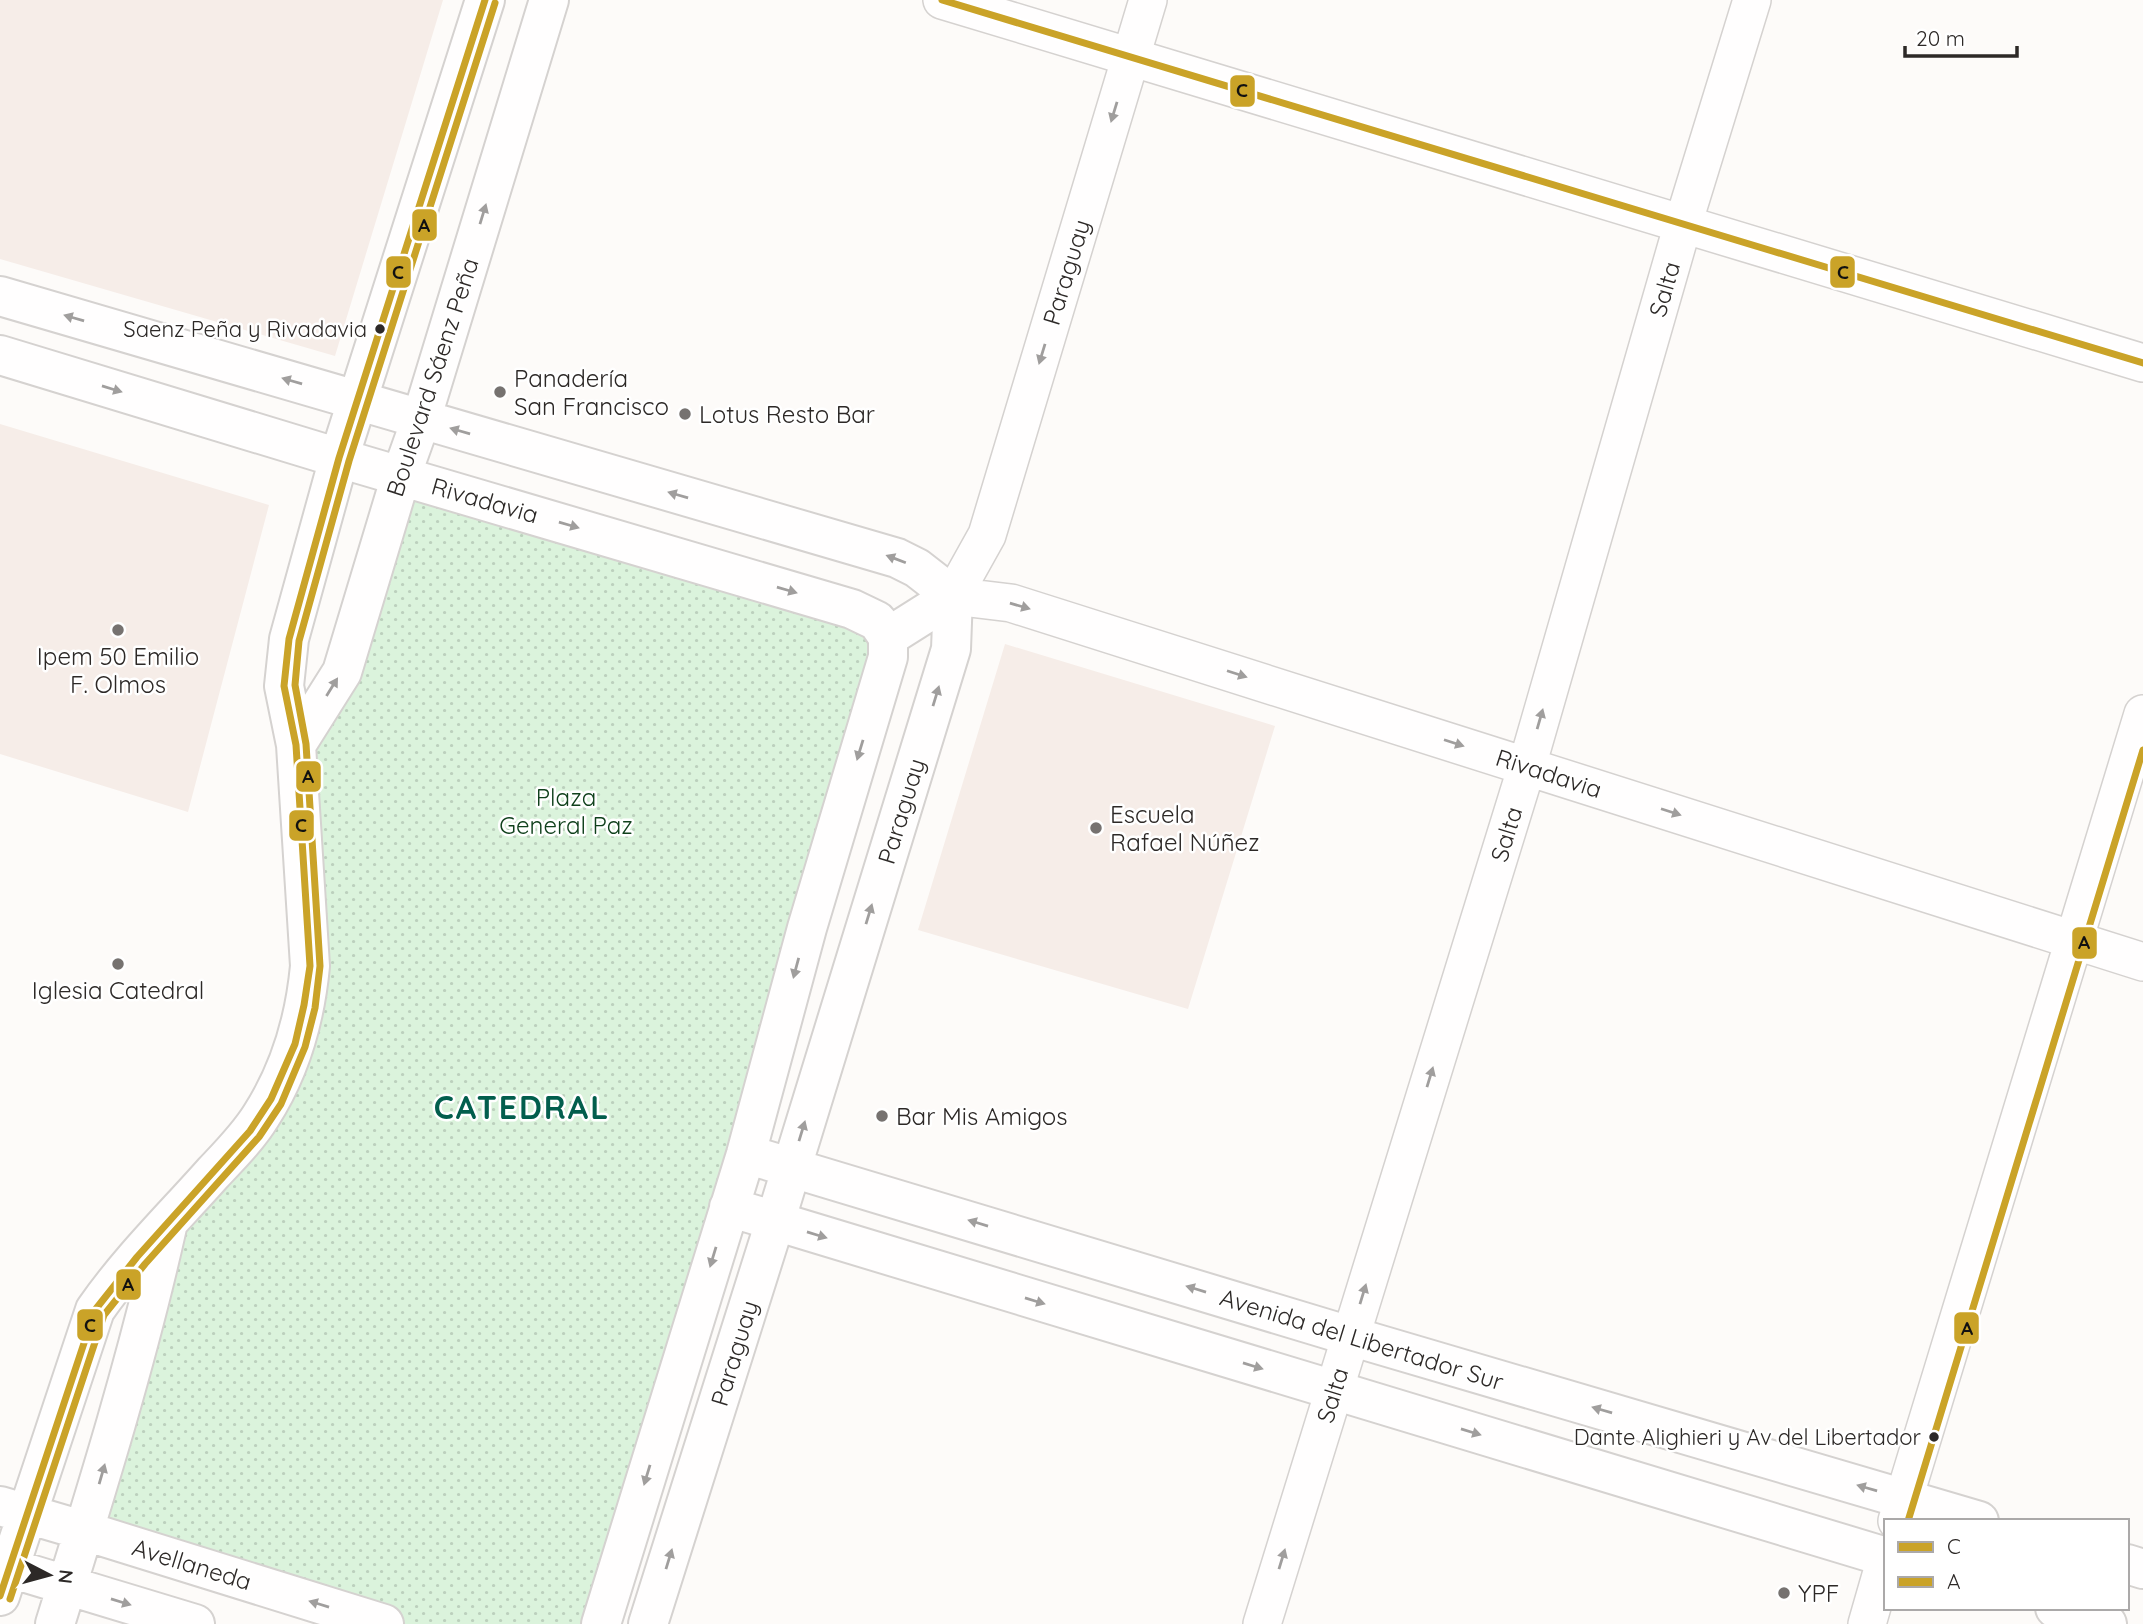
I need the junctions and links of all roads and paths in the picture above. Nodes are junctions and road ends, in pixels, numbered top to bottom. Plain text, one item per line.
1 (485, 0) edge
2 (549, 0) edge
3 (942, 0) edge
4 (1148, 0) edge
5 (1752, 0) edge
6 (1131, 57) junction
7 (1683, 224) junction
8 (0, 296) edge
9 (0, 355) edge
10 (2143, 363) edge
11 (358, 400) junction
12 (421, 420) junction
13 (339, 458) junction
14 (401, 475) junction
15 (953, 596) junction
16 (888, 637) junction
17 (2143, 714) edge
18 (296, 745) junction
19 (1527, 766) junction
20 (2074, 941) junction
21 (2143, 962) edge
22 (746, 1154) junction
23 (791, 1166) junction
24 (729, 1207) junction
25 (775, 1222) junction
26 (167, 1225) junction
27 (1350, 1336) junction
28 (1334, 1391) junction
29 (13, 1510) edge
30 (1900, 1510) edge
31 (1965, 1519) edge
32 (85, 1531) junction
33 (1884, 1557) edge
34 (1884, 1565) edge
35 (3, 1576) edge
36 (67, 1586) junction
37 (2062, 1610) edge
38 (55, 1624) edge
39 (195, 1624) edge
40 (384, 1624) edge
41 (601, 1624) edge
42 (648, 1624) edge
43 (1262, 1624) edge
44 (1867, 1624) edge
45 (2107, 1624) edge

1 - 11 main road
12 -> 2 main road, Boulevard Sáenz Peña
3 - 6 street
4 - 6 street, Paraguay
5 - 7 street, Salta
6 - 7 street
6 -> 15 street, Paraguay
7 - 10 street
19 -> 7 street, Salta
11 -> 8 main road
9 -> 13 main road, Rivadavia
11 - 12 main road
11 - 13 main road
12 - 14 main road, Boulevard Sáenz Peña
15 -> 12 main road
13 - 14 main road, Rivadavia
13 - 18 main road
14 -> 16 main road, Rivadavia
18 -> 14 main road, Boulevard Sáenz Peña
15 - 16 main road
15 -> 19 street, Rivadavia
23 -> 15 main road, Paraguay
16 -> 22 main road, Paraguay
17 - 20 street
18 - 26 main road
19 -> 20 street, Rivadavia
27 -> 19 street, Salta
20 - 21 street, Rivadavia
20 - 30 street
22 - 23 main road, Avenida del Libertador Sur
22 - 24 main road, Paraguay
23 - 25 main road, Paraguay
27 -> 23 main road, Avenida del Libertador Sur
24 - 25 main road
24 -> 41 main road, Paraguay
25 -> 28 main road
42 -> 25 main road, Paraguay
26 - 29 main road
32 -> 26 main road
27 - 28 street, Salta
30 -> 27 main road, Avenida del Libertador Sur
28 -> 33 main road
43 -> 28 street, Salta
29 - 32 main road, Avellaneda
29 - 35 main road
30 - 31 main road, Avenida del Libertador Sur
32 - 36 main road
40 -> 32 main road, Avellaneda
34 - 44 street
35 - 36 main road
36 - 38 main road
36 -> 39 main road
37 - 45 main road

